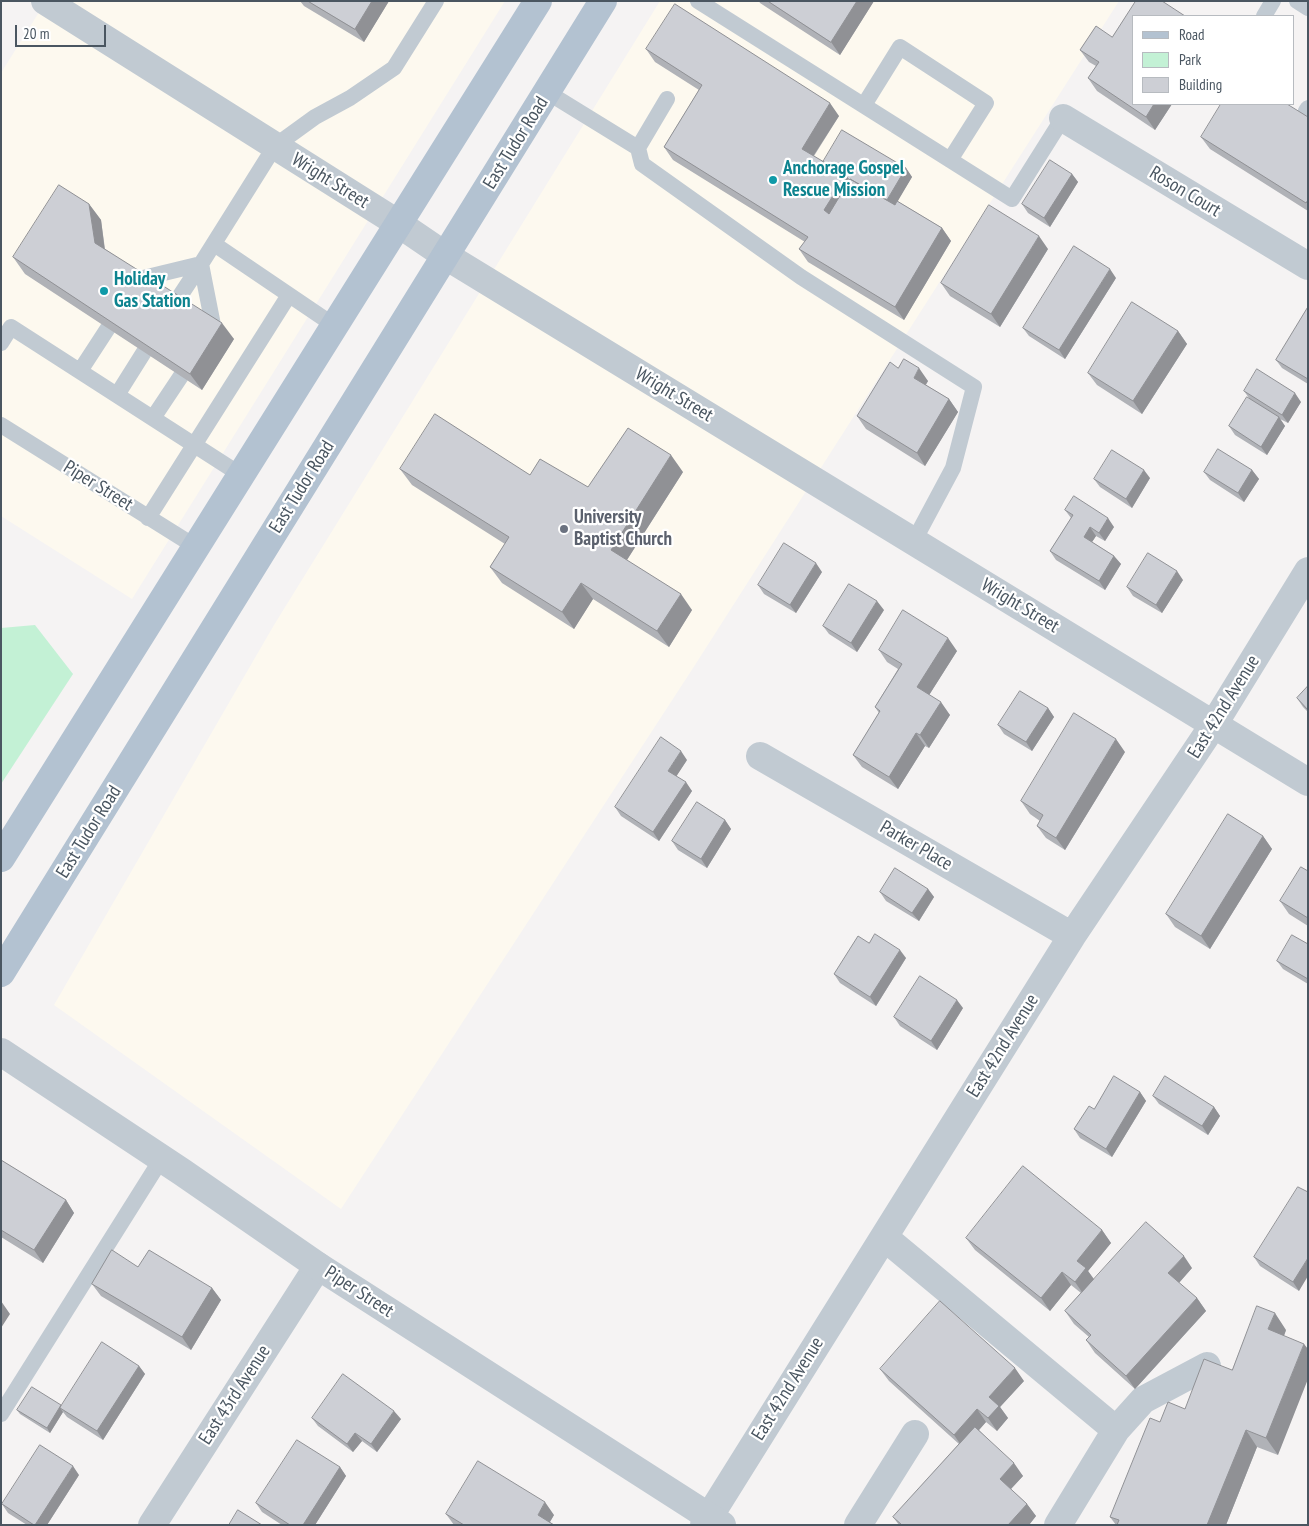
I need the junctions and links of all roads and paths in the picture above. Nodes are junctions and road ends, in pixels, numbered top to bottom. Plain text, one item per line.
1 (45, 1) edge
2 (436, 1) edge
3 (538, 1) edge
4 (603, 1) edge
5 (698, 1) edge
6 (1274, 1) edge
7 (1297, 1) edge
8 (1308, 8) edge
9 (1265, 15) edge
10 (547, 92) junction
11 (667, 99) dead end
12 (864, 105) junction
13 (1063, 118) joint
14 (275, 146) junction
15 (638, 148) junction
16 (950, 160) junction
17 (399, 224) junction
18 (214, 244) junction
19 (446, 256) junction
20 (201, 264) junction
21 (1308, 266) edge
22 (138, 280) edge
23 (289, 295) junction
24 (176, 302) edge
25 (213, 325) edge
26 (335, 326) junction
27 (108, 328) edge
28 (1, 343) edge
29 (144, 352) edge
30 (80, 370) junction
31 (181, 376) edge
32 (118, 395) junction
33 (153, 418) junction
34 (1, 425) edge
35 (194, 444) junction
36 (241, 475) junction
37 (148, 518) junction
38 (914, 541) junction
39 (196, 547) junction
40 (1308, 571) edge
41 (1214, 724) junction
42 (760, 756) dead end
43 (1308, 782) edge
44 (1, 858) edge
45 (1072, 936) junction
46 (1, 973) edge
47 (1, 1052) edge
48 (162, 1158) junction
49 (884, 1237) junction
50 (318, 1266) junction
51 (1207, 1366) edge
52 (1, 1414) edge
53 (1116, 1430) junction
54 (915, 1434) dead end
55 (712, 1522) edge
56 (152, 1525) edge
57 (858, 1525) edge
58 (1058, 1525) edge

1 - 14 street, Wright Street
2 - 14 lane
3 - 17 main road
4 - 10 main road, East Tudor Road
5 - 12 lane
6 - 9 lane
7 - 8 lane
10 - 15 lane
10 - 19 main road, East Tudor Road
11 - 15 lane
12 - 16 lane
12 - 16 lane
13 - 16 lane
13 - 21 street, Roson Court
14 - 17 street, Wright Street
14 - 18 lane
15 - 38 lane
17 - 19 street, Wright Street
17 - 26 main road
18 - 20 lane
18 - 23 lane
19 - 38 street, Wright Street
19 - 46 main road, East Tudor Road
20 - 22 lane
20 - 24 lane
20 - 25 lane
23 - 26 lane
23 - 35 lane
26 - 36 main road
27 - 30 lane
28 - 30 lane
29 - 32 lane
30 - 32 lane
31 - 33 lane
32 - 33 lane
33 - 35 lane
34 - 37 lane, Piper Street
35 - 36 lane
35 - 37 lane
36 - 39 main road
37 - 39 lane, Piper Street
38 - 41 street, Wright Street
39 - 44 main road
40 - 41 street, East 42nd Avenue
41 - 43 street, Wright Street
41 - 45 street, East 42nd Avenue
42 - 45 street, Parker Place
45 - 49 street, East 42nd Avenue
47 - 48 street, Piper Street
48 - 50 street, Piper Street
48 - 52 lane
49 - 53 street
49 - 55 street, East 42nd Avenue
50 - 55 street, Piper Street
50 - 56 street, East 43rd Avenue
51 - 53 street
53 - 58 street
54 - 57 street

